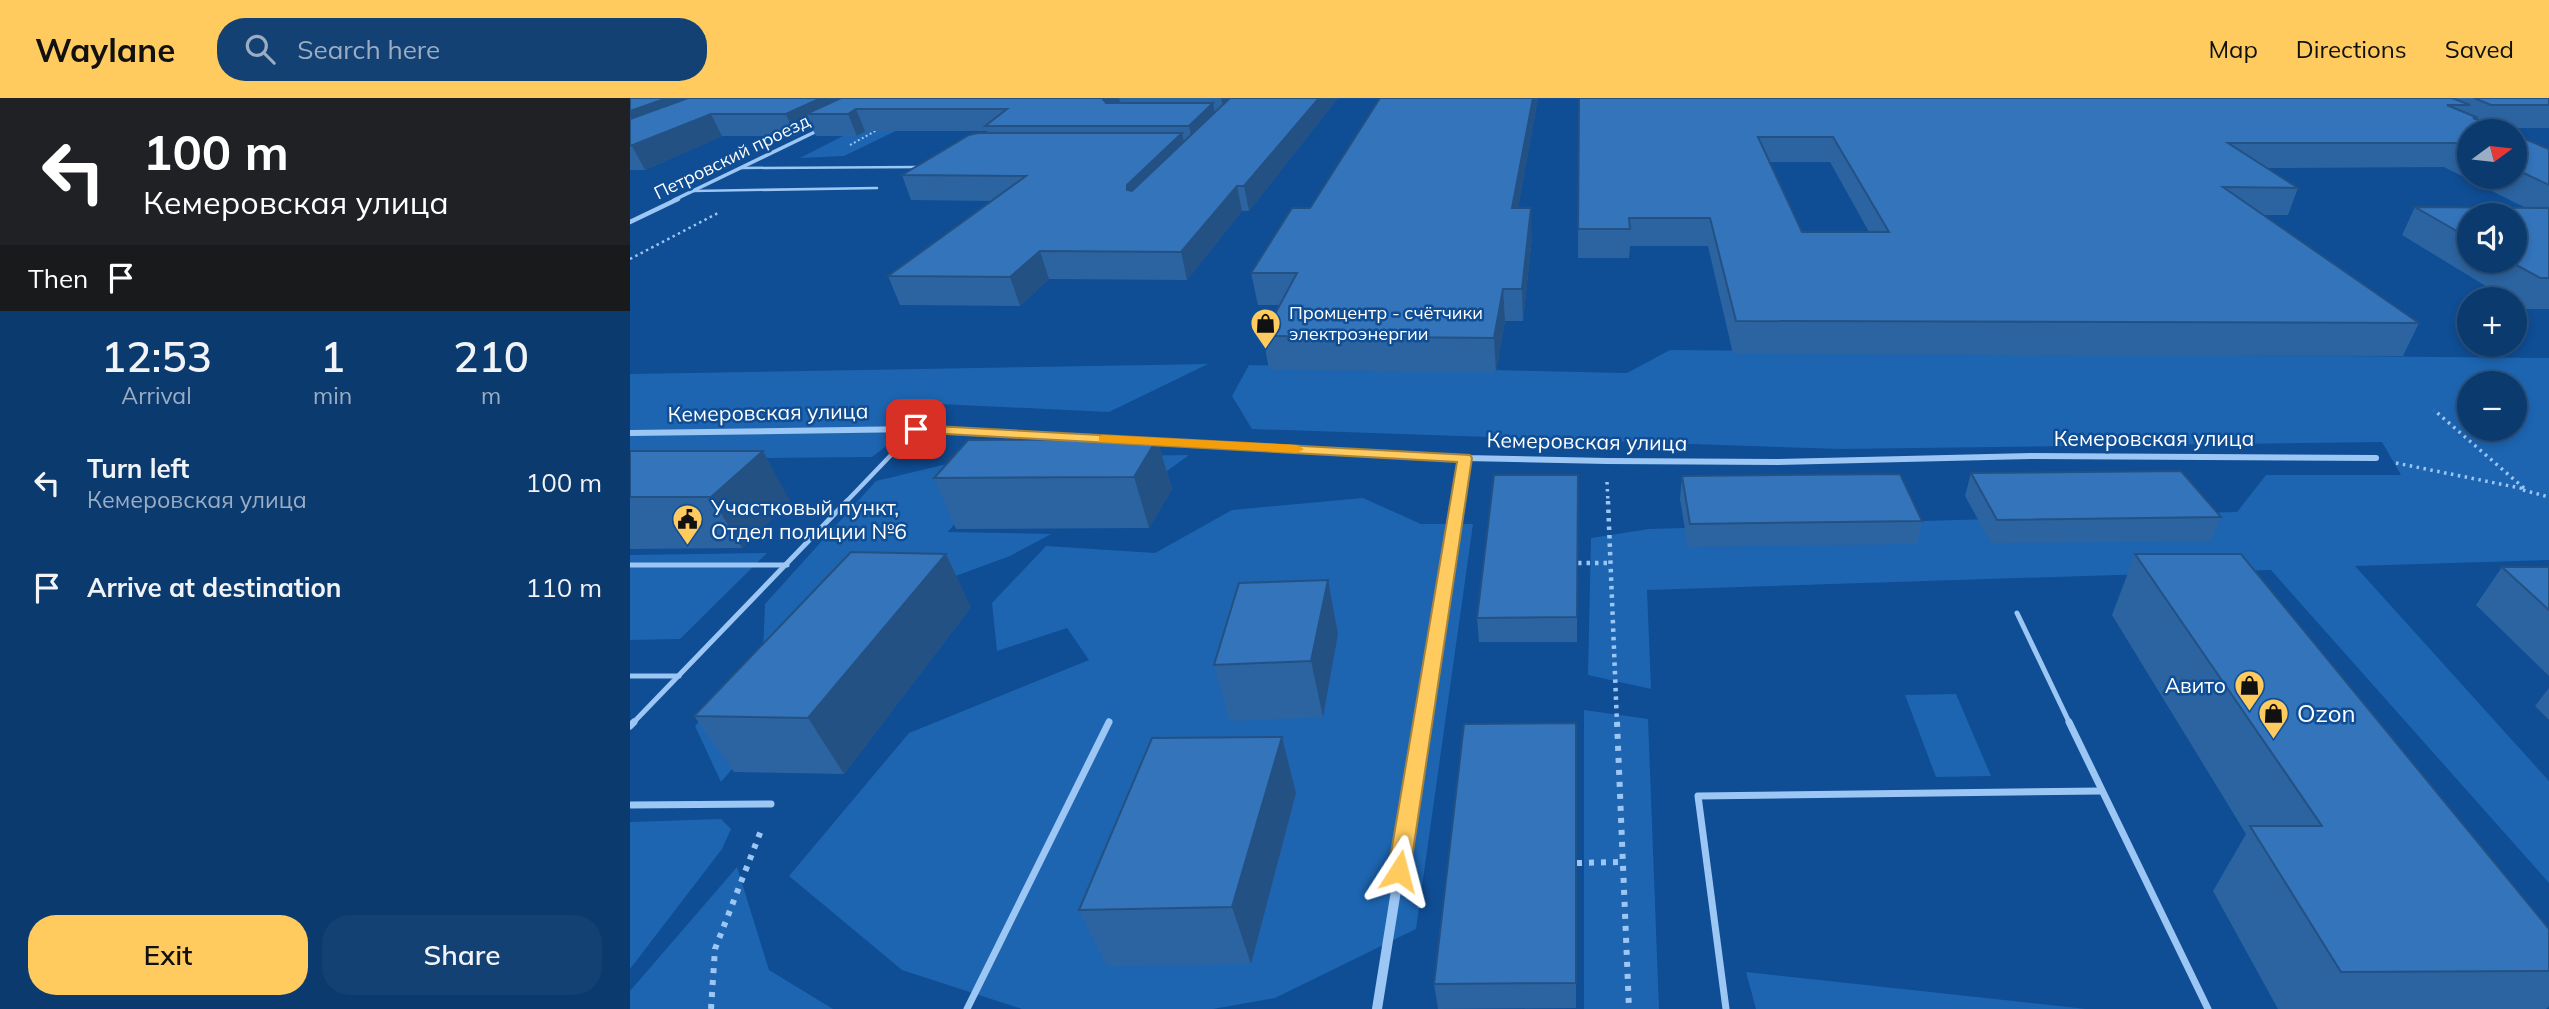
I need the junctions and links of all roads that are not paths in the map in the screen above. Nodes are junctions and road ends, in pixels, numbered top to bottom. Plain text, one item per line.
1 (823, 128) edge
2 (931, 164) edge
3 (741, 169) junction
4 (877, 188) dead end
5 (693, 191) junction
6 (630, 222) edge
7 (916, 429) junction
8 (630, 433) edge
9 (1465, 458) junction
10 (2376, 458) road end
11 (630, 565) edge
12 (787, 565) junction
13 (2017, 613) dead end
14 (630, 676) edge
15 (680, 676) junction
16 (1109, 721) dead end
17 (630, 726) edge
18 (2101, 791) junction
19 (771, 804) road end
20 (630, 805) edge
21 (967, 1009) edge
22 (1377, 1009) edge
23 (1726, 1009) edge
24 (2208, 1009) edge

1 - 3 street, Петровский проезд
2 - 3 lane
3 - 5 street, Петровский проезд
4 - 5 lane
5 - 6 street, Петровский проезд
7 - 8 street, Кемеровская улица
7 - 9 street, Кемеровская улица
7 - 12 lane
9 - 10 street, Кемеровская улица
9 - 22 street
11 - 12 lane
12 - 15 lane
13 - 18 lane
14 - 15 lane
15 - 17 lane
16 - 21 lane
18 - 23 lane
18 - 24 lane
19 - 20 lane

